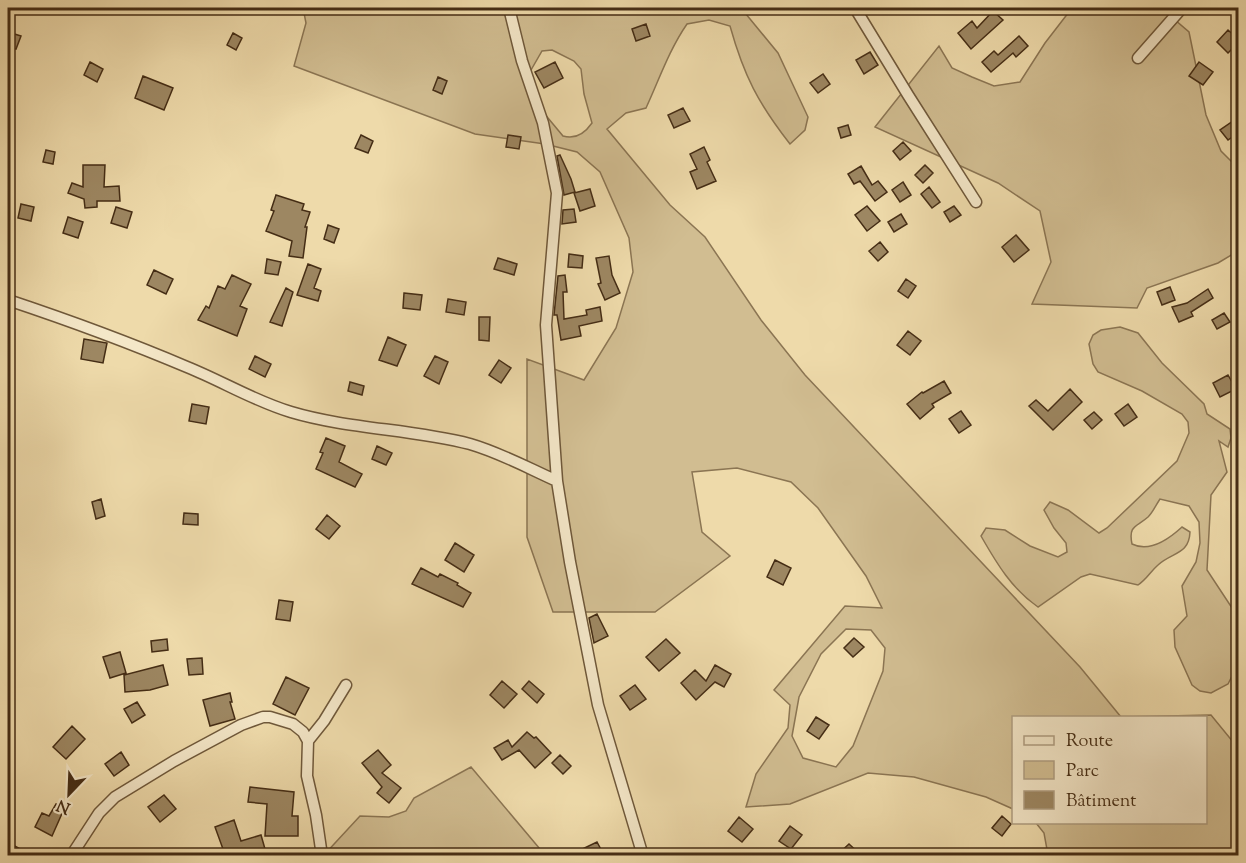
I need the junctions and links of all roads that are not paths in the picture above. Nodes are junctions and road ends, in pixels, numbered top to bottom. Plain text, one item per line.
1 (509, 8) edge
2 (855, 8) edge
3 (1182, 8) edge
4 (1138, 58) dead end
5 (976, 202) dead end
6 (8, 300) edge
7 (557, 481) junction
8 (346, 685) dead end
9 (308, 741) junction
10 (70, 855) edge
11 (322, 855) edge
12 (643, 855) edge

1 - 7 street
2 - 5 street
3 - 4 street
6 - 7 street
7 - 12 street
8 - 9 street
9 - 10 street
9 - 11 street

